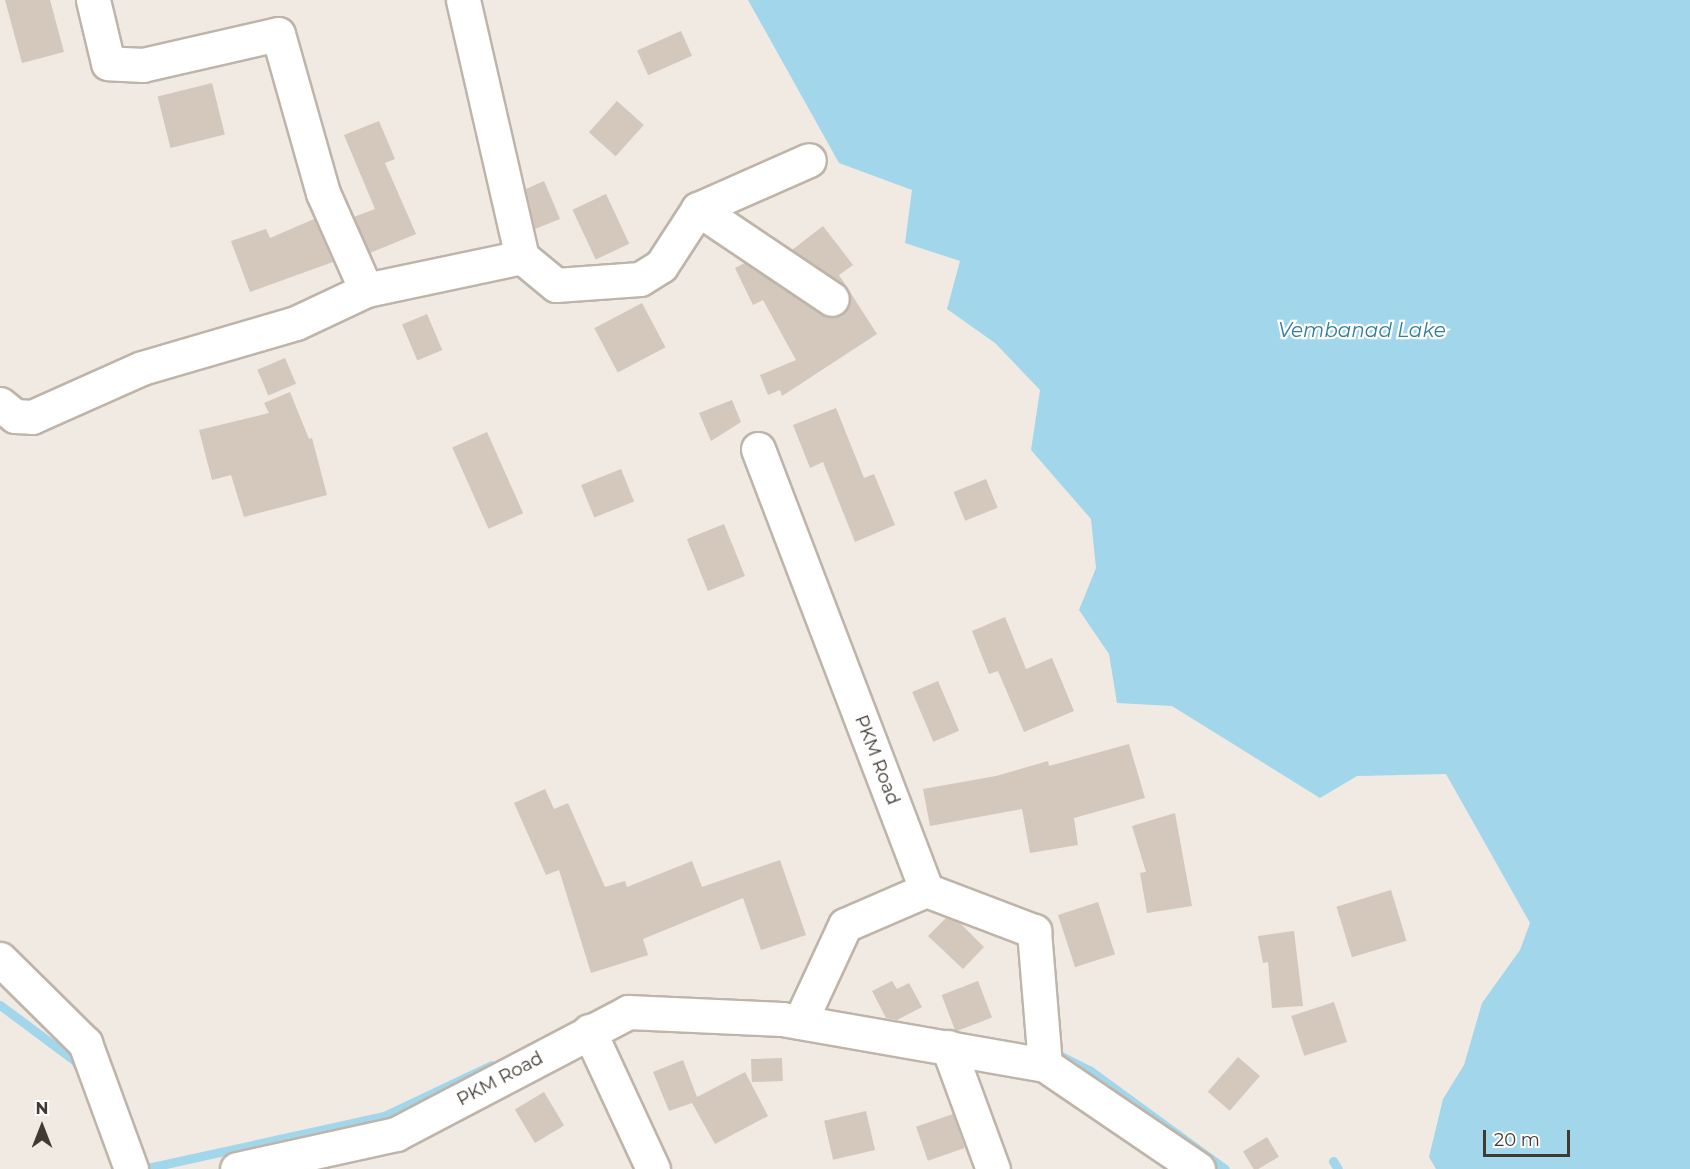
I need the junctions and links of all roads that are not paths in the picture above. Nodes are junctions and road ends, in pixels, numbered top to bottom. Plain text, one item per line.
1 (93, 0) edge
2 (463, 0) edge
3 (809, 160) dead end
4 (698, 209) junction
5 (522, 257) junction
6 (366, 290) junction
7 (832, 299) dead end
8 (0, 404) edge
9 (758, 449) dead end
10 (926, 890) junction
11 (0, 958) edge
12 (800, 1022) junction
13 (589, 1031) junction
14 (948, 1047) junction
15 (1045, 1065) junction
16 (131, 1169) edge
17 (237, 1169) edge
18 (653, 1169) edge
19 (993, 1169) edge
20 (1198, 1169) edge

1 - 6 street
2 - 5 street
3 - 4 street
4 - 5 street
4 - 7 street
5 - 6 street
6 - 8 street
9 - 10 street, PKM Road
10 - 12 street
10 - 15 street
11 - 16 street
12 - 13 street, PKM Road
12 - 14 street, PKM Road
13 - 17 street, PKM Road
13 - 18 street
14 - 15 street, PKM Road
14 - 19 street
15 - 20 street, PKM Road

